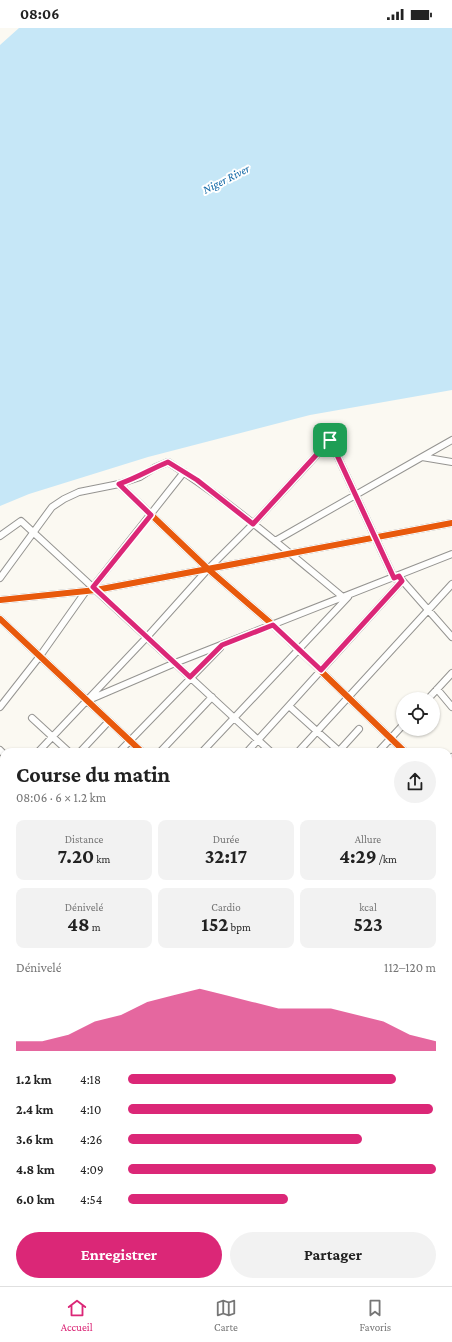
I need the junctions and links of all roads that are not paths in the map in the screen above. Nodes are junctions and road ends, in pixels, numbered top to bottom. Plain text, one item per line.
1 (452, 440) edge
2 (422, 458) junction
3 (452, 463) edge
4 (184, 472) junction
5 (119, 484) junction
6 (356, 495) junction
7 (151, 515) junction
8 (452, 523) edge
9 (253, 524) junction
10 (34, 533) junction
11 (0, 536) edge
12 (375, 537) junction
13 (275, 541) junction
14 (289, 553) junction
15 (452, 554) edge
16 (208, 568) junction
17 (0, 578) edge
18 (399, 578) junction
19 (452, 584) edge
20 (94, 589) junction
21 (86, 592) junction
22 (350, 595) junction
23 (344, 598) junction
24 (0, 600) edge
25 (429, 611) junction
26 (0, 618) edge
27 (273, 625) junction
28 (147, 637) junction
29 (452, 638) edge
30 (222, 645) junction
31 (298, 649) junction
32 (40, 656) junction
33 (175, 664) junction
34 (321, 670) junction
35 (452, 673) edge
36 (190, 677) junction
37 (437, 689) junction
38 (434, 692) edge
39 (212, 697) junction
40 (348, 697) junction
41 (87, 701) junction
42 (289, 706) junction
43 (0, 707) edge
44 (452, 707) edge
45 (32, 718) dead end
46 (235, 718) junction
47 (109, 721) junction
48 (360, 729) dead end
49 (317, 730) junction
50 (396, 733) edge
51 (53, 737) junction
52 (391, 738) junction
53 (258, 740) junction
54 (130, 741) junction
55 (42, 748) edge
56 (65, 748) edge
57 (84, 748) edge
58 (123, 748) edge
59 (138, 748) edge
60 (164, 748) edge
61 (206, 748) edge
62 (251, 748) edge
63 (267, 748) edge
64 (301, 748) edge
65 (335, 748) edge
66 (343, 748) edge
67 (382, 748) edge
68 (401, 748) edge

1 - 2 street
2 - 3 street
2 - 6 street
4 - 5 street
4 - 7 street
4 - 9 street
5 - 7 street
5 - 10 street
6 - 9 street
6 - 12 street
6 - 13 street
7 - 16 street
7 - 20 street
8 - 12 street
9 - 13 street
9 - 16 street
10 - 11 street
10 - 17 street
10 - 20 street
12 - 14 street
12 - 18 street
13 - 14 street
14 - 16 street
14 - 23 street
15 - 18 street
16 - 20 street
16 - 27 street
16 - 28 street
18 - 22 street
18 - 25 street
18 - 34 street
19 - 25 street
20 - 21 street
20 - 28 street
21 - 24 street
21 - 32 street
22 - 23 street
22 - 31 street
23 - 27 street
25 - 29 street
25 - 40 street
26 - 32 street
27 - 30 street
27 - 31 street
28 - 33 street
28 - 41 street
30 - 33 street
30 - 36 street
31 - 34 street
31 - 46 street
32 - 41 street
32 - 43 street
33 - 36 street
33 - 41 street
34 - 40 street
34 - 42 street
35 - 37 street
36 - 39 street
36 - 54 street
37 - 38 street
37 - 44 street
39 - 46 street
39 - 60 street
40 - 49 street
40 - 52 street
41 - 47 street
41 - 51 street
42 - 49 street
42 - 53 street
45 - 51 street
46 - 53 street
46 - 61 street
47 - 54 street
47 - 57 street
48 - 66 street
49 - 64 street
49 - 65 street
50 - 52 street
51 - 55 street
51 - 56 street
52 - 67 street
52 - 68 street
53 - 62 street
53 - 63 street
54 - 58 street
54 - 59 street

